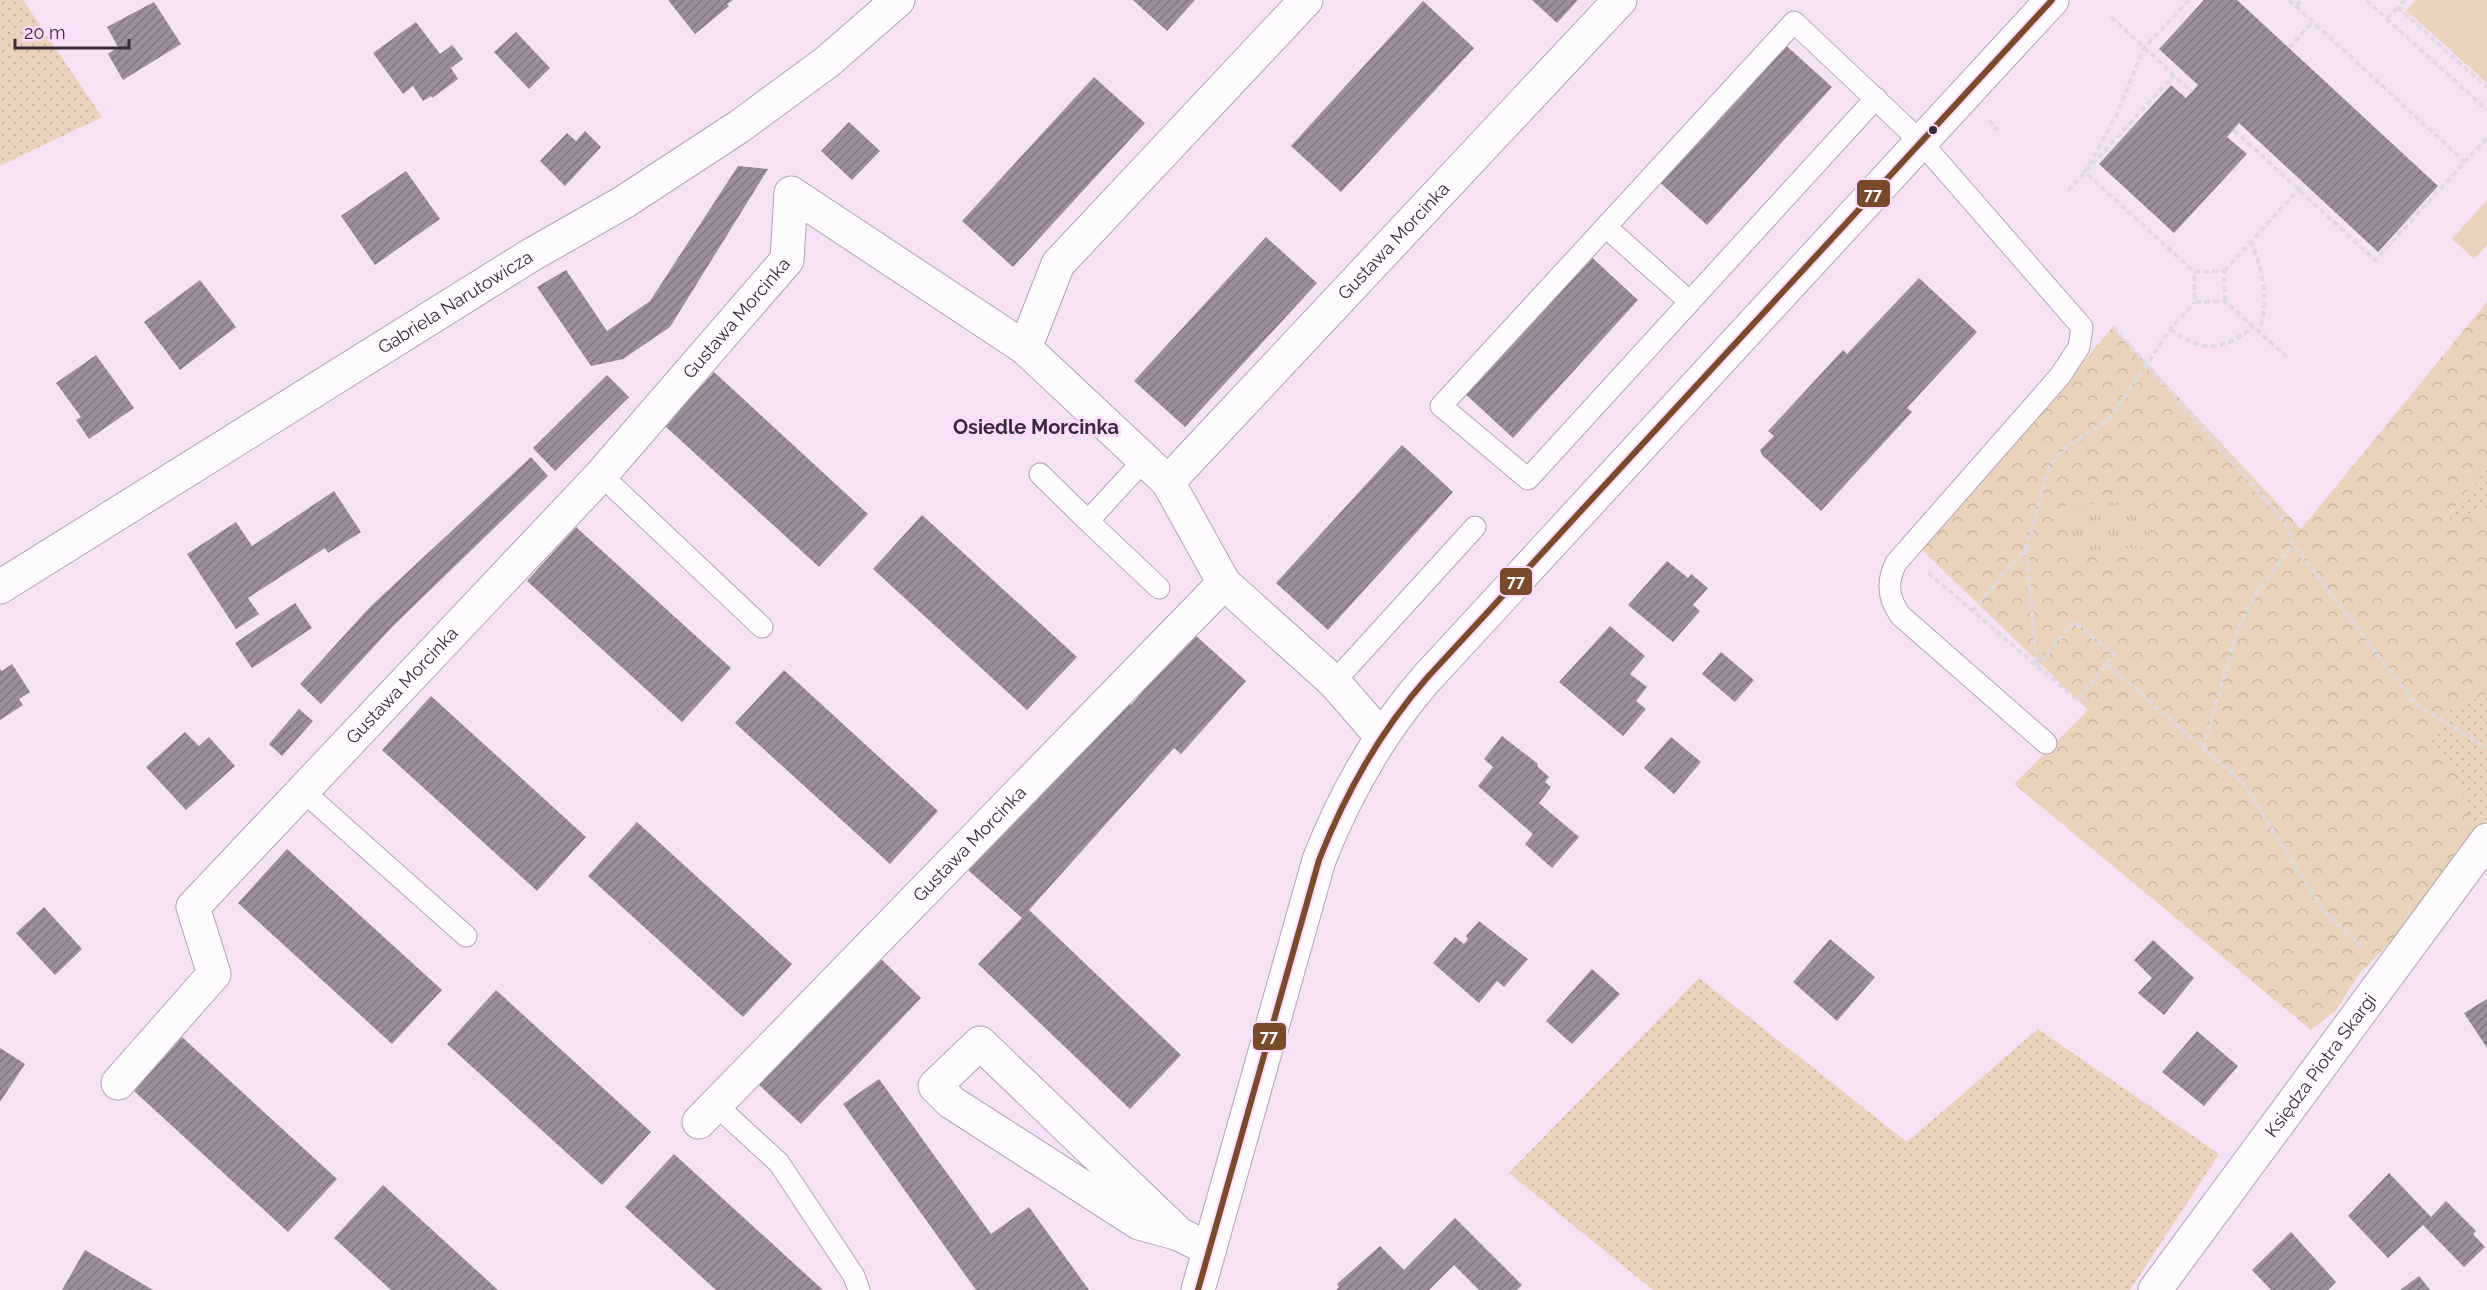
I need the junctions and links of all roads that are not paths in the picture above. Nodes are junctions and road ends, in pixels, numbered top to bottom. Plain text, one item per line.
1 (898, 0) edge
2 (1306, 0) edge
3 (1620, 0) edge
4 (2052, 0) edge
5 (1876, 98) junction
6 (1921, 142) junction
7 (1606, 227) junction
8 (1690, 302) junction
9 (1025, 348) junction
10 (1144, 460) junction
11 (1040, 474) dead end
12 (601, 475) junction
13 (1167, 482) junction
14 (1088, 521) junction
15 (1475, 527) dead end
16 (1224, 583) junction
17 (0, 587) edge
18 (1159, 588) dead end
19 (762, 627) dead end
20 (1334, 682) junction
21 (1381, 736) junction
22 (2046, 743) dead end
23 (303, 791) junction
24 (2487, 840) edge
25 (466, 936) dead end
26 (118, 1083) dead end
27 (707, 1114) joint
28 (1179, 1234) junction
29 (1209, 1249) junction
30 (859, 1290) edge
31 (1198, 1290) edge
32 (2155, 1290) edge

1 - 17 street, Gabriela Narutowicza
2 - 9 street
3 - 13 street, Gustawa Morcinka
4 - 6 street
5 - 6 lane
5 - 7 lane
5 - 8 lane
6 - 21 street
6 - 22 lane
7 - 8 lane
7 - 8 lane
9 - 10 street, Gustawa Morcinka
9 - 12 street, Gustawa Morcinka
10 - 13 street, Gustawa Morcinka
10 - 14 lane
11 - 14 lane
12 - 19 lane
12 - 23 street, Gustawa Morcinka
13 - 16 street, Gustawa Morcinka
14 - 18 lane
15 - 20 lane
16 - 20 street, Gustawa Morcinka
16 - 27 street, Gustawa Morcinka
20 - 21 street, Gustawa Morcinka
21 - 29 street
23 - 25 lane
23 - 26 street, Gustawa Morcinka
24 - 32 street, Księdza Piotra Skargi
27 - 30 lane, Gustawa Morcinka
28 - 28 street
28 - 29 street
29 - 31 street

